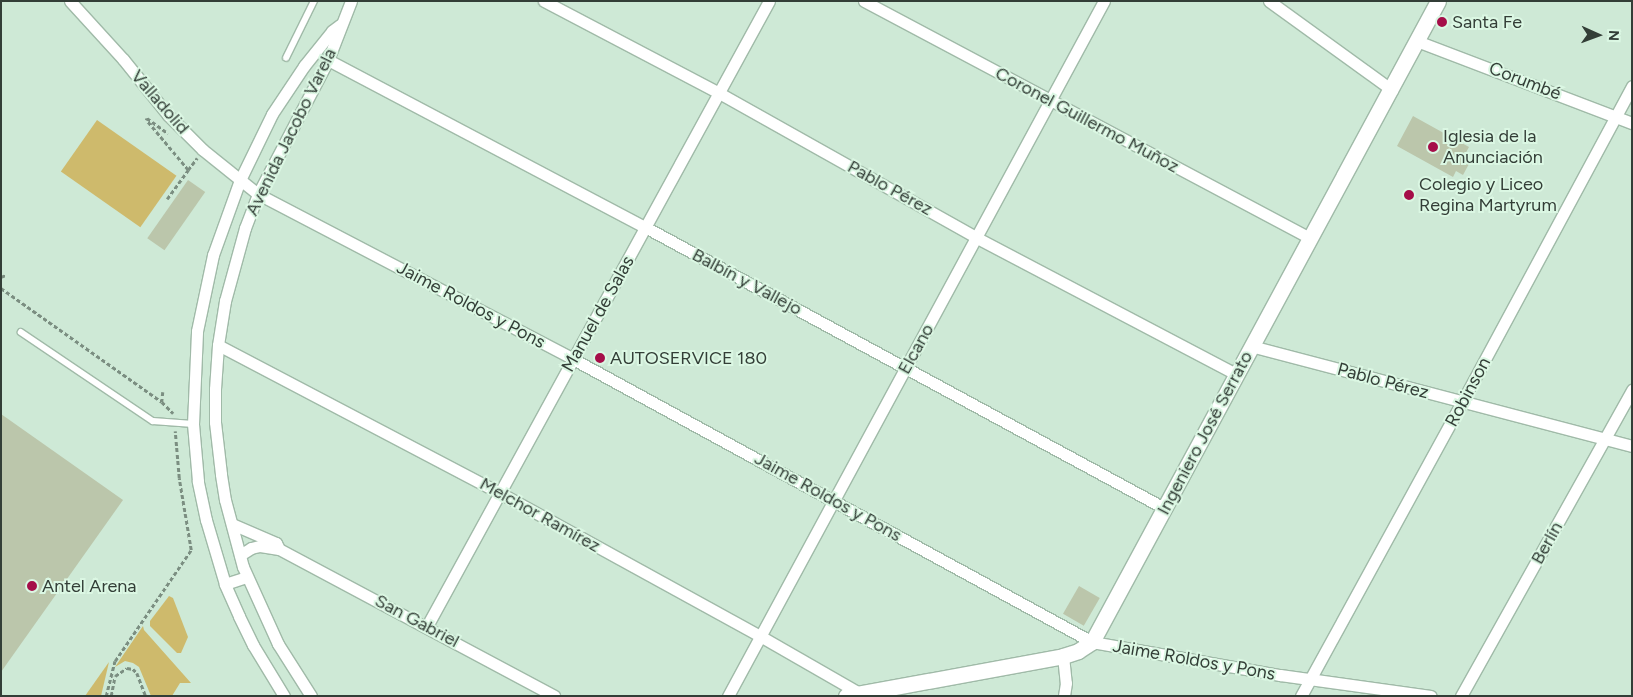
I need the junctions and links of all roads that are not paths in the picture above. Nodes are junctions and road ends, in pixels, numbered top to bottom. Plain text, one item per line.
1 (70, 1) edge
2 (314, 1) edge
3 (351, 1) edge
4 (544, 1) edge
5 (769, 1) edge
6 (864, 1) edge
7 (1104, 1) edge
8 (1269, 1) edge
9 (1438, 1) edge
10 (340, 25) junction
11 (1418, 41) junction
12 (286, 58) dead end
13 (328, 60) junction
14 (1632, 86) edge
15 (1392, 90) junction
16 (719, 93) junction
17 (1051, 101) junction
18 (1615, 117) junction
19 (1632, 123) edge
20 (240, 180) junction
21 (258, 194) junction
22 (646, 227) junction
23 (977, 238) junction
24 (1310, 238) junction
25 (21, 332) dead end
26 (218, 345) junction
27 (1251, 346) junction
28 (573, 359) junction
29 (906, 368) junction
30 (1236, 374) junction
31 (1632, 390) edge
32 (1462, 402) junction
33 (215, 422) junction
34 (193, 424) junction
35 (1606, 440) junction
36 (1632, 446) edge
37 (500, 493) junction
38 (835, 500) junction
39 (1164, 508) junction
40 (232, 524) junction
41 (279, 549) junction
42 (240, 555) junction
43 (247, 577) junction
44 (225, 584) junction
45 (427, 626) junction
46 (760, 636) junction
47 (1092, 642) junction
48 (1063, 656) junction
49 (1310, 680) junction
50 (852, 695) edge
51 (284, 696) edge
52 (311, 696) edge
53 (554, 696) edge
54 (728, 696) edge
55 (1064, 696) edge
56 (1301, 696) edge
57 (1431, 696) edge
58 (1461, 696) edge

1 - 20 street, Valladolid
2 - 12 lane
3 - 10 street, Avenida Jacobo Varela
4 - 16 street, Pablo Pérez
5 - 16 street, Manuel de Salas
6 - 17 street, Coronel Guillermo Muñoz
7 - 17 street, Elcano
8 - 15 street
9 - 11 street, Ingeniero José Serrato
10 - 13 street, Avenida Jacobo Varela
10 - 20 street, Avenida Jacobo Varela
11 - 15 street, Ingeniero José Serrato
11 - 18 street, Corumbé
13 - 21 street, Avenida Jacobo Varela
13 - 22 street, Balbín y Vallejo
14 - 18 street, Robinson
15 - 24 street, Ingeniero José Serrato
16 - 22 street, Manuel de Salas
16 - 23 street, Pablo Pérez
17 - 23 street, Elcano
17 - 24 street, Coronel Guillermo Muñoz
18 - 19 street, Corumbé
18 - 32 street, Robinson
20 - 21 street, Valladolid
20 - 34 street, Avenida Jacobo Varela
21 - 26 street, Avenida Jacobo Varela
21 - 28 street, Jaime Roldos y Pons
22 - 28 street, Manuel de Salas
22 - 29 street, Balbín y Vallejo
23 - 29 street, Elcano
23 - 30 street, Pablo Pérez
24 - 27 street, Ingeniero José Serrato
25 - 34 lane
26 - 33 street, Avenida Jacobo Varela
26 - 37 street, Melchor Ramírez
27 - 30 street, Ingeniero José Serrato
27 - 32 street, Pablo Pérez
28 - 37 street, Manuel de Salas
28 - 38 street, Jaime Roldos y Pons
29 - 38 street, Elcano
29 - 39 street, Balbín y Vallejo
30 - 39 street, Ingeniero José Serrato
31 - 35 street, Berlín
32 - 35 street, Pablo Pérez
32 - 49 street, Robinson
33 - 34 street
33 - 40 street, Avenida Jacobo Varela
34 - 44 street, Avenida Jacobo Varela
35 - 36 street, Pablo Pérez
35 - 58 street, Berlín
37 - 45 street, Manuel de Salas
37 - 46 street, Melchor Ramírez
38 - 46 street, Elcano
38 - 47 street, Jaime Roldos y Pons
39 - 47 street, Ingeniero José Serrato
40 - 41 street, San Gabriel
40 - 42 street, Avenida Jacobo Varela
41 - 42 street, San Gabriel
41 - 45 street, San Gabriel
42 - 43 street, Avenida Jacobo Varela
43 - 44 street
43 - 52 street, Avenida Jacobo Varela
44 - 51 street, Avenida Jacobo Varela
45 - 53 street, San Gabriel
46 - 50 street, Melchor Ramírez
46 - 54 street, Elcano
47 - 48 street
47 - 49 street, Jaime Roldos y Pons
48 - 50 street
48 - 55 street
49 - 56 street, Robinson
49 - 57 street, Jaime Roldos y Pons

